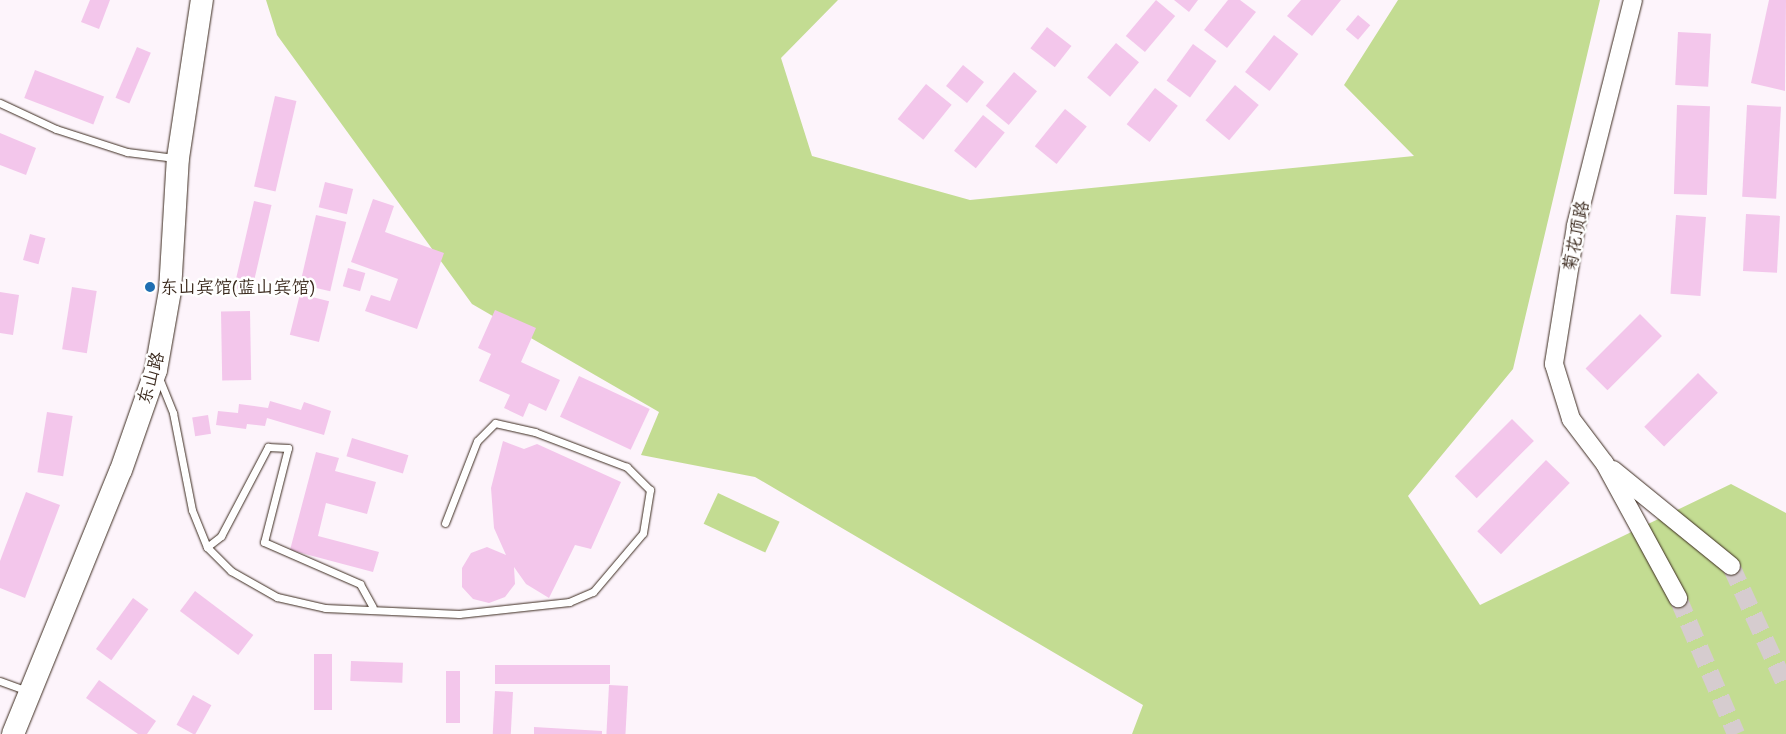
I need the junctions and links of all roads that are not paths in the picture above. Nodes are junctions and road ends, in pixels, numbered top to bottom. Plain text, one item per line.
1 (202, 0) edge
2 (1633, 0) edge
3 (0, 103) edge
4 (178, 158) junction
5 (156, 370) junction
6 (1605, 464) junction
7 (445, 523) dead end
8 (207, 547) junction
9 (1731, 566) tunnel mouth
10 (1678, 598) tunnel mouth
11 (373, 607) junction
12 (0, 681) edge
13 (30, 692) junction
14 (13, 734) edge

1 - 4 main road, 东山路
2 - 6 street, 菊花顶路
3 - 4 lane
4 - 5 main road, 东山路
5 - 8 lane
5 - 13 main road, 东山路
6 - 9 street, 菊花顶路
6 - 10 street, 菊花顶路
7 - 11 lane
8 - 11 lane
8 - 11 lane
12 - 13 lane
13 - 14 main road, 东山路

